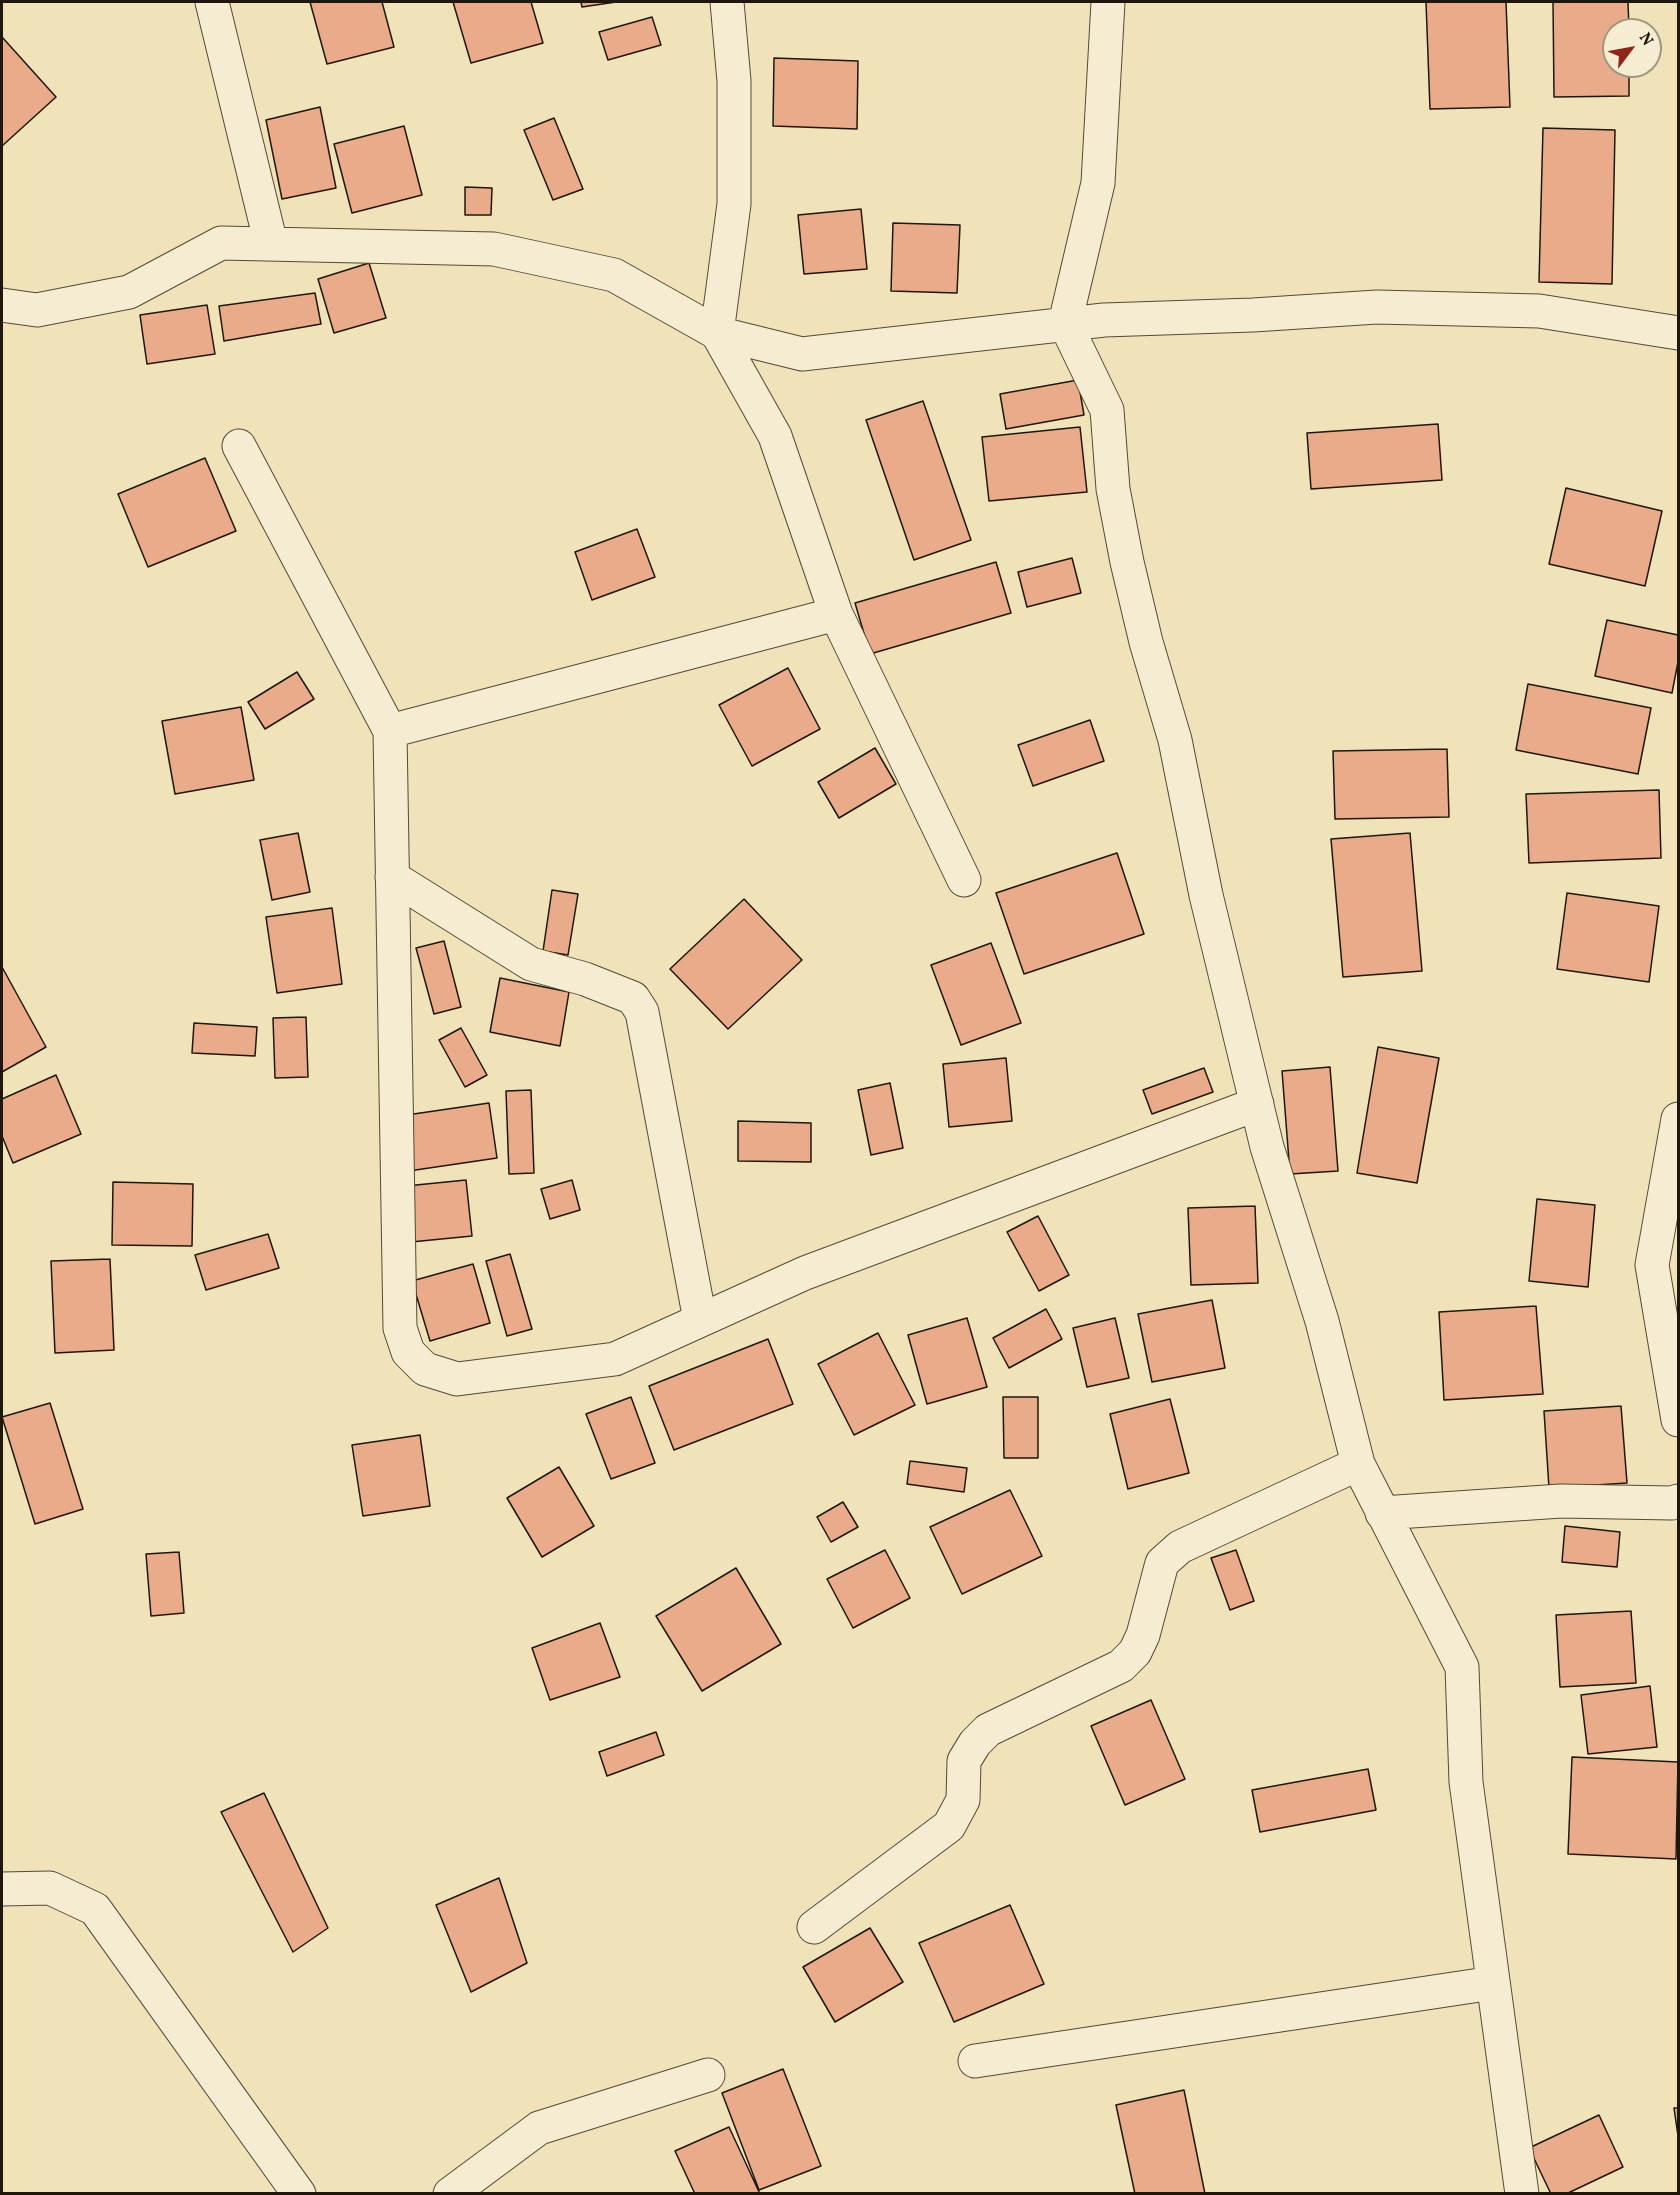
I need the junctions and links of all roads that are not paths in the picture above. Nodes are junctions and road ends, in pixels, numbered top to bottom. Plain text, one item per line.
1 (212, 2) edge
2 (728, 2) edge
3 (1108, 2) edge
4 (271, 244) junction
5 (2, 305) edge
6 (1065, 324) junction
7 (717, 333) junction
8 (1678, 333) edge
9 (239, 446) dead end
10 (836, 614) junction
11 (390, 731) junction
12 (392, 877) junction
13 (964, 880) dead end
14 (1257, 1104) junction
15 (1678, 1119) edge
16 (700, 1320) junction
17 (1678, 1420) edge
18 (1358, 1464) junction
19 (1678, 1501) edge
20 (1382, 1513) junction
21 (2, 1888) edge
22 (814, 1927) dead end
23 (1493, 1983) junction
24 (975, 2061) dead end
25 (708, 2074) dead end
26 (298, 2193) edge
27 (450, 2193) edge
28 (1522, 2193) edge

1 - 4 street
2 - 7 street
3 - 6 street
4 - 5 street
4 - 7 street
6 - 7 street
6 - 8 street
6 - 14 street
7 - 10 street
9 - 11 street
10 - 11 street
10 - 13 street
11 - 12 street
12 - 16 street
12 - 16 street
14 - 16 street
14 - 18 street
15 - 17 street
18 - 20 street
18 - 22 street
19 - 20 street
20 - 23 street
21 - 26 street
23 - 24 street
23 - 28 street
25 - 27 street

